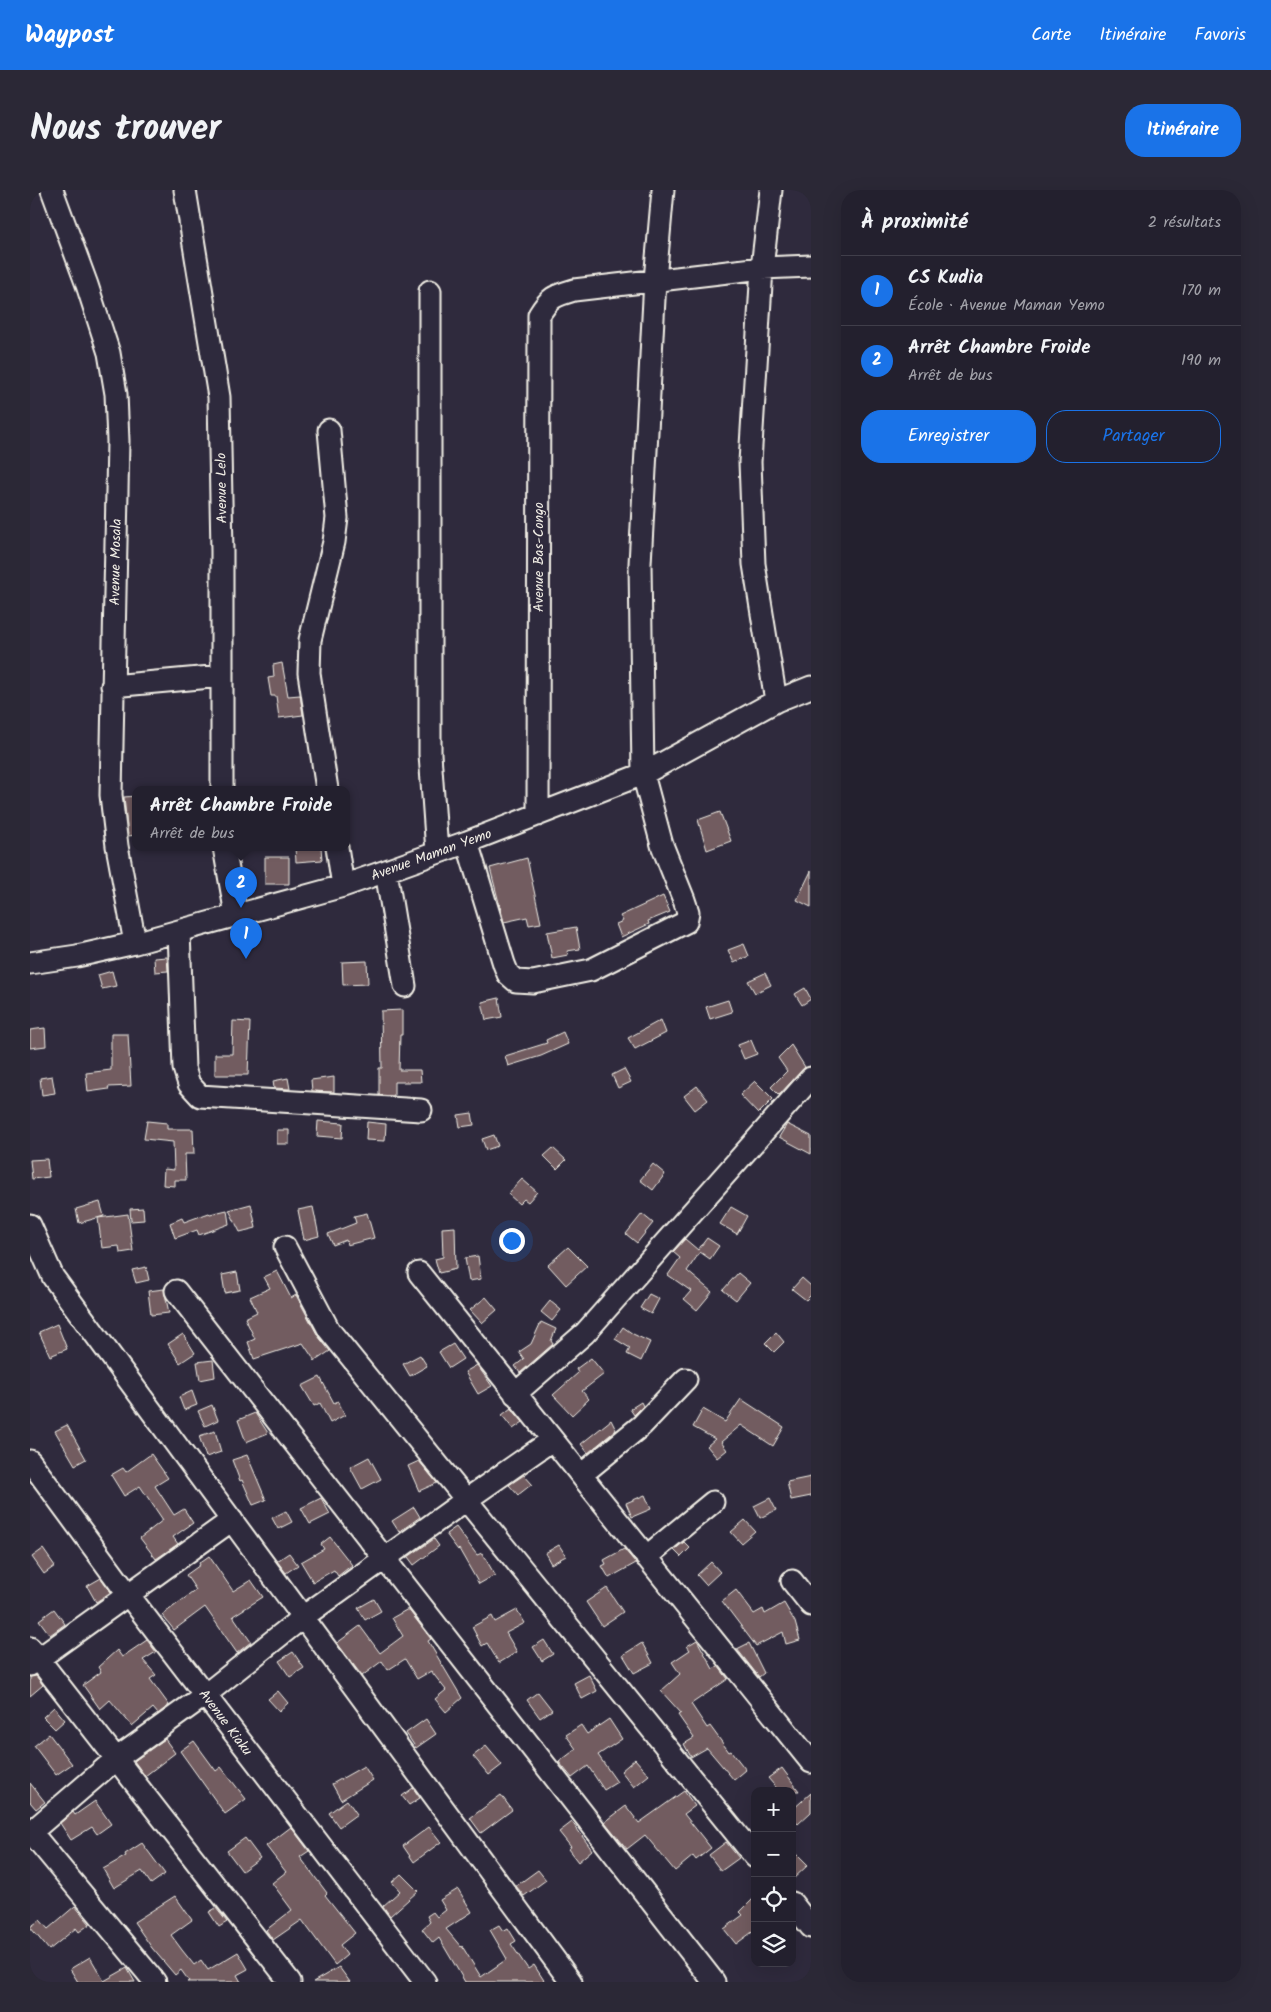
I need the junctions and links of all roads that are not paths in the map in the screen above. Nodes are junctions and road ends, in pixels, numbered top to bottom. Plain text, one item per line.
1 (52, 190) edge
2 (184, 190) edge
3 (663, 190) edge
4 (771, 190) edge
5 (811, 266) edge
6 (762, 268) junction
7 (655, 280) junction
8 (430, 291) dead end
9 (328, 430) dead end
10 (222, 676) junction
11 (112, 686) junction
12 (811, 686) edge
13 (776, 701) junction
14 (643, 774) junction
15 (222, 786) edge
16 (327, 786) edge
17 (538, 815) junction
18 (467, 842) junction
19 (225, 851) edge
20 (338, 851) edge
21 (437, 852) junction
22 (386, 871) junction
23 (343, 886) junction
24 (236, 915) junction
25 (179, 931) junction
26 (135, 943) junction
27 (30, 962) edge
28 (405, 986) dead end
29 (811, 1078) edge
30 (421, 1110) dead end
31 (30, 1225) edge
32 (285, 1247) dead end
33 (419, 1273) dead end
34 (176, 1291) dead end
35 (686, 1379) dead end
36 (516, 1394) junction
37 (552, 1440) junction
38 (30, 1461) edge
39 (581, 1475) junction
40 (466, 1500) junction
41 (713, 1502) dead end
42 (232, 1520) junction
43 (646, 1557) junction
44 (385, 1560) junction
45 (792, 1581) dead end
46 (127, 1593) junction
47 (811, 1605) edge
48 (303, 1618) junction
49 (33, 1657) edge
50 (205, 1695) junction
51 (116, 1759) junction
52 (811, 1762) edge
53 (30, 1832) edge
54 (751, 1852) edge
55 (796, 1908) edge
56 (811, 1926) edge
57 (155, 1982) edge
58 (290, 1982) edge
59 (425, 1982) edge
60 (572, 1982) edge
61 (714, 1982) edge

1 - 11 street, Avenue Mosala
2 - 10 street, Avenue Lelo
3 - 7 street
4 - 6 street
5 - 6 street
6 - 7 street
6 - 13 street
7 - 14 street
7 - 17 street, Avenue Bas-Congo
8 - 21 street
9 - 16 street
10 - 11 street
10 - 15 street, Avenue Lelo
11 - 26 street, Avenue Mosala
12 - 13 street, Avenue Maman Yemo
13 - 14 street, Avenue Maman Yemo
14 - 17 street, Avenue Maman Yemo
14 - 18 street
17 - 18 street, Avenue Maman Yemo
18 - 21 street, Avenue Maman Yemo
19 - 24 street
20 - 23 street
21 - 22 street, Avenue Maman Yemo
22 - 23 street, Avenue Maman Yemo
22 - 28 street
23 - 24 street, Avenue Maman Yemo
24 - 25 street, Avenue Maman Yemo
25 - 26 street, Avenue Maman Yemo
25 - 30 street
26 - 27 street, Avenue Maman Yemo
29 - 36 street
31 - 42 street
32 - 40 street
33 - 36 street
34 - 44 street
35 - 39 street
36 - 37 street
37 - 39 street
37 - 40 street
38 - 46 street, Avenue Kiaku
39 - 43 street
40 - 44 street
40 - 54 street
41 - 43 street
42 - 46 street
42 - 48 street
43 - 52 street
44 - 48 street
44 - 61 street
45 - 47 street
46 - 49 street
46 - 50 street, Avenue Kiaku
48 - 50 street
48 - 60 street
49 - 51 street
50 - 51 street
50 - 59 street, Avenue Kiaku
51 - 53 street
51 - 58 street
53 - 57 street
55 - 56 street

